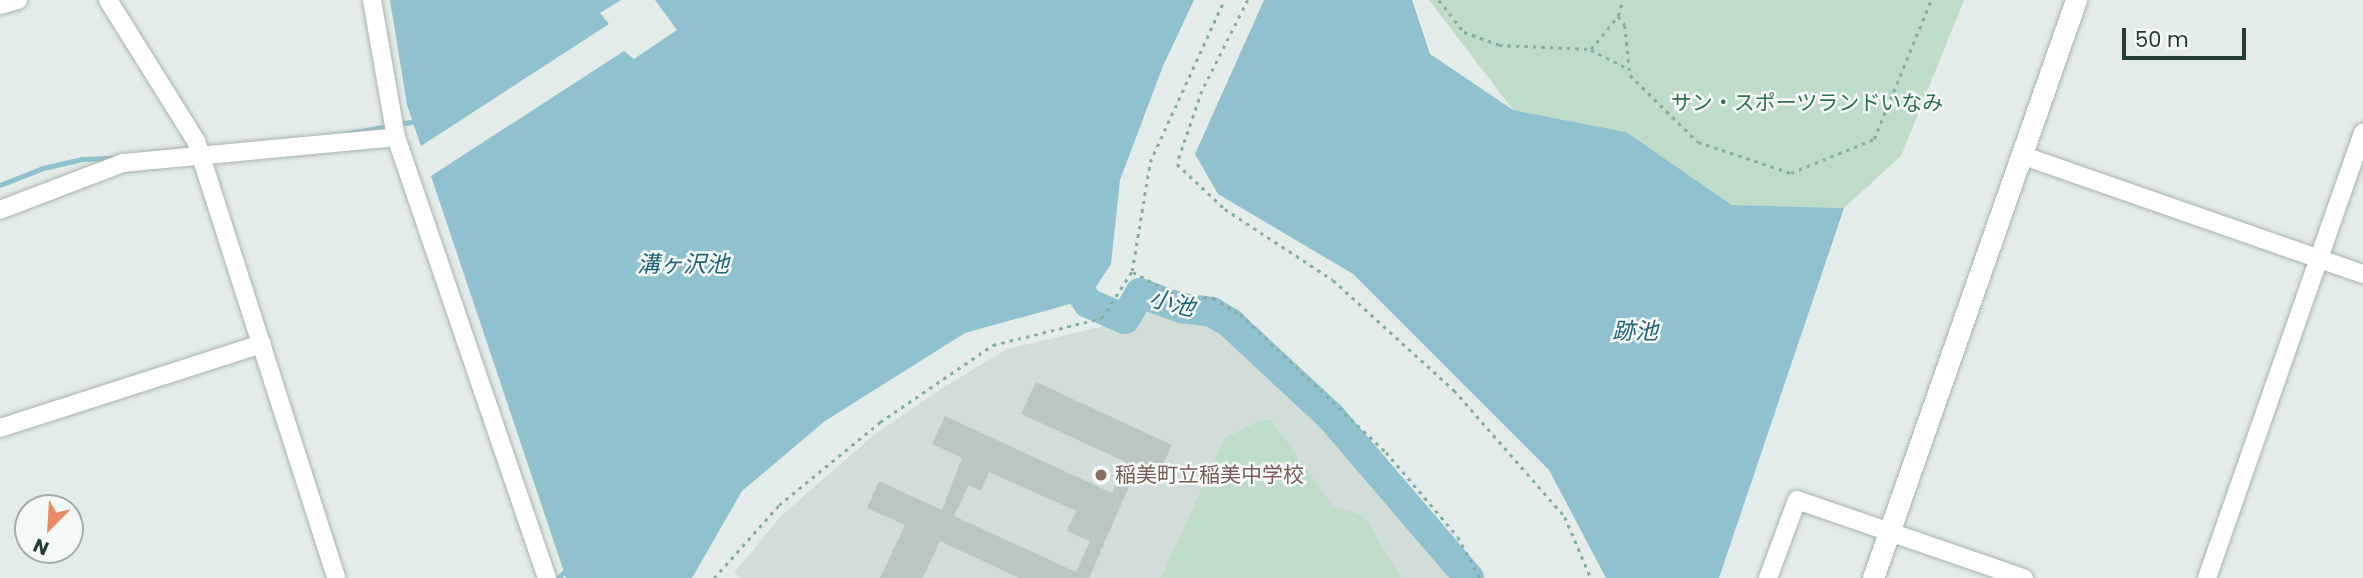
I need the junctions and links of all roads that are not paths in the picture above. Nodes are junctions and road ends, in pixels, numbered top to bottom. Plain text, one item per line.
1 (18, 0) edge
2 (108, 0) edge
3 (372, 0) edge
4 (2076, 0) edge
5 (0, 5) edge
6 (2363, 133) edge
7 (396, 137) junction
8 (2021, 155) junction
9 (201, 157) junction
10 (0, 210) edge
11 (2318, 258) junction
12 (2363, 274) edge
13 (262, 344) junction
14 (0, 428) edge
15 (1889, 530) junction
16 (336, 578) edge
17 (547, 578) edge
18 (1769, 578) edge
19 (1873, 578) edge
20 (2024, 578) edge
21 (2207, 578) edge

1 - 5 street
2 - 9 street
3 - 7 street
4 - 8 street
6 - 11 street
7 - 9 street
7 - 17 street
8 - 11 street
8 - 15 street
9 - 10 street
9 - 13 street
11 - 12 street
11 - 21 street
13 - 14 street
13 - 16 street
15 - 18 street
15 - 19 street
15 - 20 street

